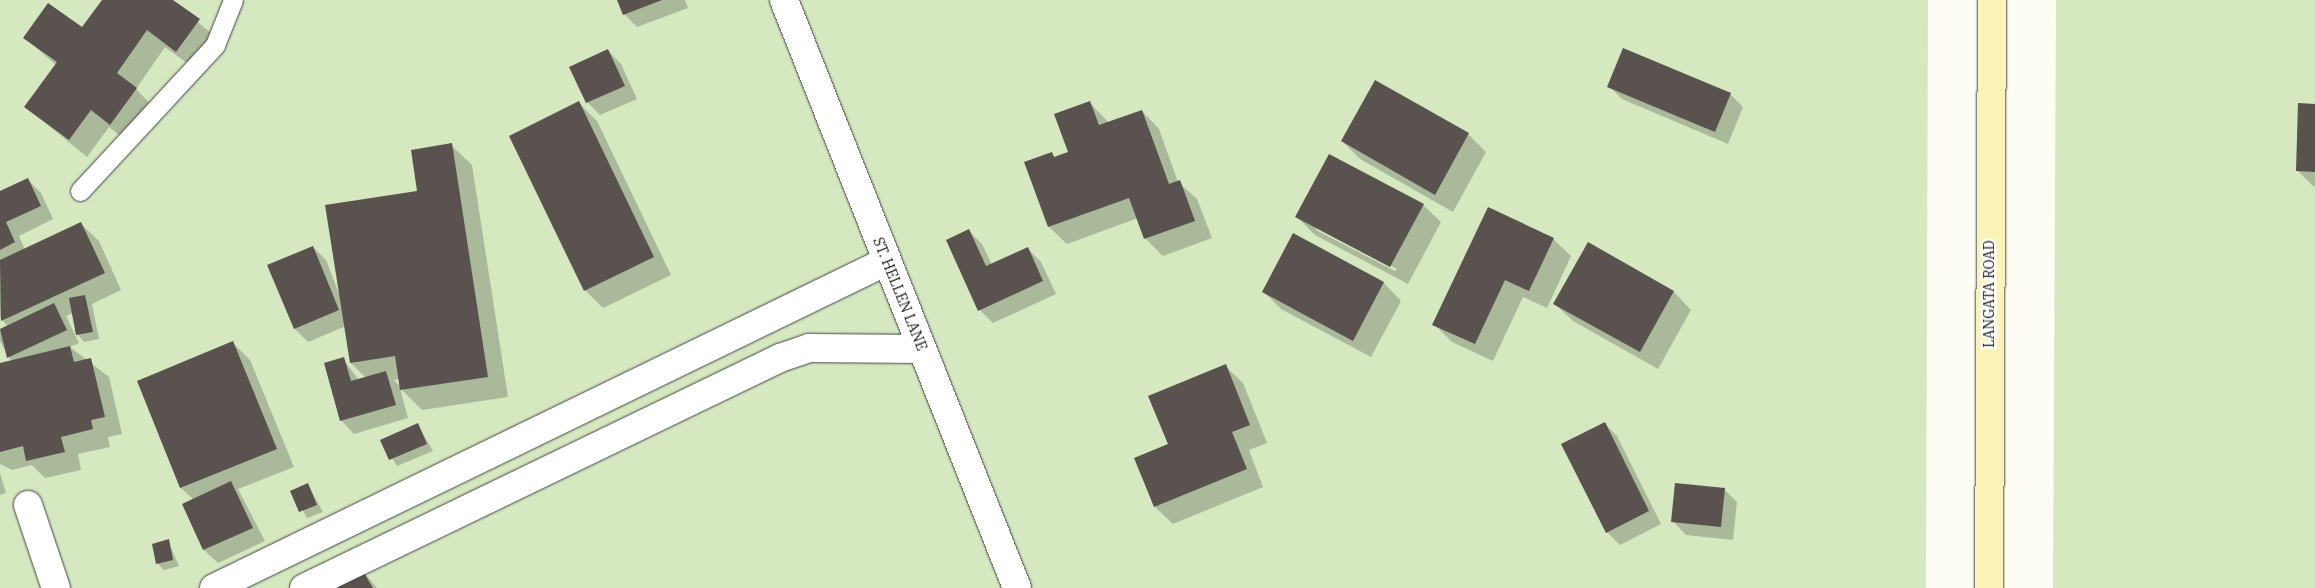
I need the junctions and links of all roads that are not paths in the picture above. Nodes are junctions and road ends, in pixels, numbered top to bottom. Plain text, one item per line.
1 (233, 0) edge
2 (784, 0) edge
3 (1992, 0) edge
4 (80, 190) dead end
5 (887, 261) junction
6 (922, 349) junction
7 (28, 505) dead end
8 (56, 588) edge
9 (214, 588) edge
10 (304, 588) edge
11 (1017, 588) edge
12 (1988, 588) edge

1 - 4 lane
2 - 5 street, ST. HELLEN LANE
3 - 12 main road, LANGATA ROAD
5 - 6 street, ST. HELLEN LANE
5 - 9 street
6 - 10 street
6 - 11 street, ST. HELLEN LANE
7 - 8 street

